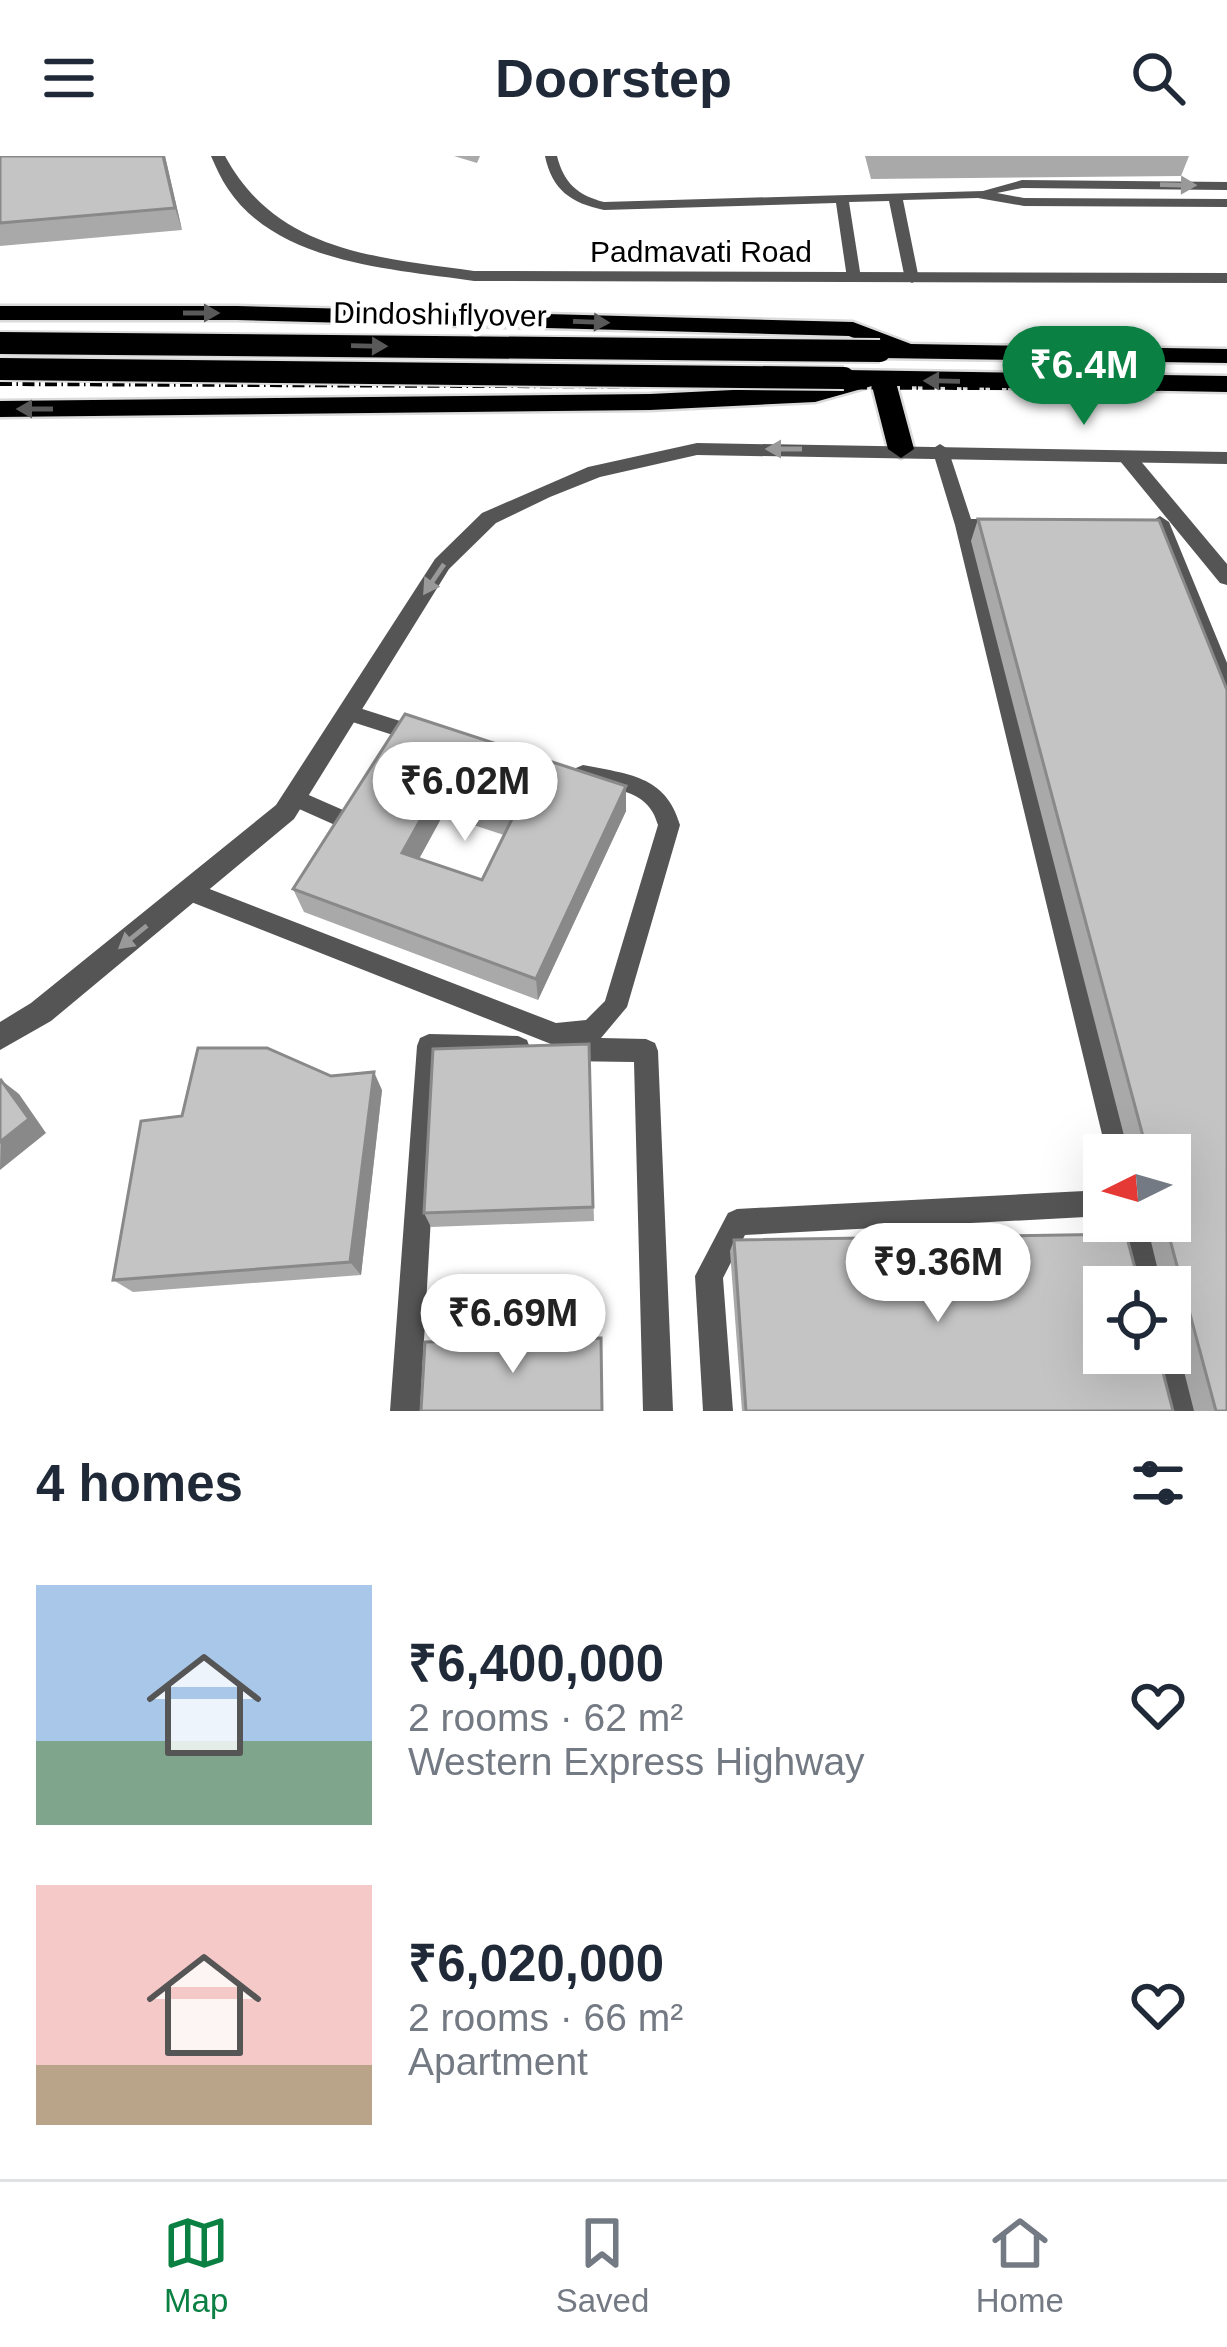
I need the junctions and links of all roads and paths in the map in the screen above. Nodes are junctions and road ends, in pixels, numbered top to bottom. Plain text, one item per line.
1 (218, 156) edge
2 (551, 156) edge
3 (1227, 185) edge
4 (978, 194) junction
5 (842, 196) junction
6 (895, 196) junction
7 (1227, 203) edge
8 (854, 278) junction
9 (1227, 278) edge
10 (912, 279) junction
11 (0, 313) edge
12 (132, 313) junction
13 (0, 343) edge
14 (892, 351) junction
15 (1227, 356) edge
16 (0, 369) edge
17 (864, 379) junction
18 (1227, 384) edge
19 (91, 409) junction
20 (0, 410) edge
21 (901, 449) junction
22 (940, 449) junction
23 (1127, 458) junction
24 (1227, 458) edge
25 (1158, 522) junction
26 (1029, 524) edge
27 (964, 525) junction
28 (1227, 578) edge
29 (1227, 687) edge
30 (350, 713) junction
31 (450, 742) edge
32 (557, 768) edge
33 (295, 798) junction
34 (334, 816) edge
35 (188, 891) junction
36 (0, 1037) edge
37 (1115, 1134) edge
38 (1083, 1204) edge
39 (1174, 1374) edge
40 (405, 1411) edge
41 (658, 1411) edge
42 (718, 1411) edge
43 (1184, 1411) edge

1 - 8 street, Padmavati Road
2 - 5 lane
4 -> 3 lane
4 - 6 lane
4 - 7 lane
5 - 6 lane
5 - 8 lane
6 - 10 lane
8 - 10 street, Padmavati Road
9 - 10 street, Padmavati Road
11 - 12 highway
12 -> 14 highway
12 - 19 highway
13 -> 14 highway, Dindoshi flyover, bridge
14 - 15 highway, Dindoshi flyover
16 - 17 highway, Dindoshi flyover, bridge
18 -> 17 highway, Dindoshi flyover
17 - 19 highway
17 - 21 highway
19 -> 20 highway
21 - 22 street
21 -> 30 street
22 - 23 street
22 - 27 lane
23 - 24 street
23 - 25 street
25 - 28 street
25 - 29 lane
26 - 27 lane
27 - 37 lane
30 - 31 lane
30 - 33 street
32 - 35 lane
33 - 34 lane
33 - 35 street
35 -> 36 street
38 - 42 lane
39 - 43 lane
40 - 41 lane

